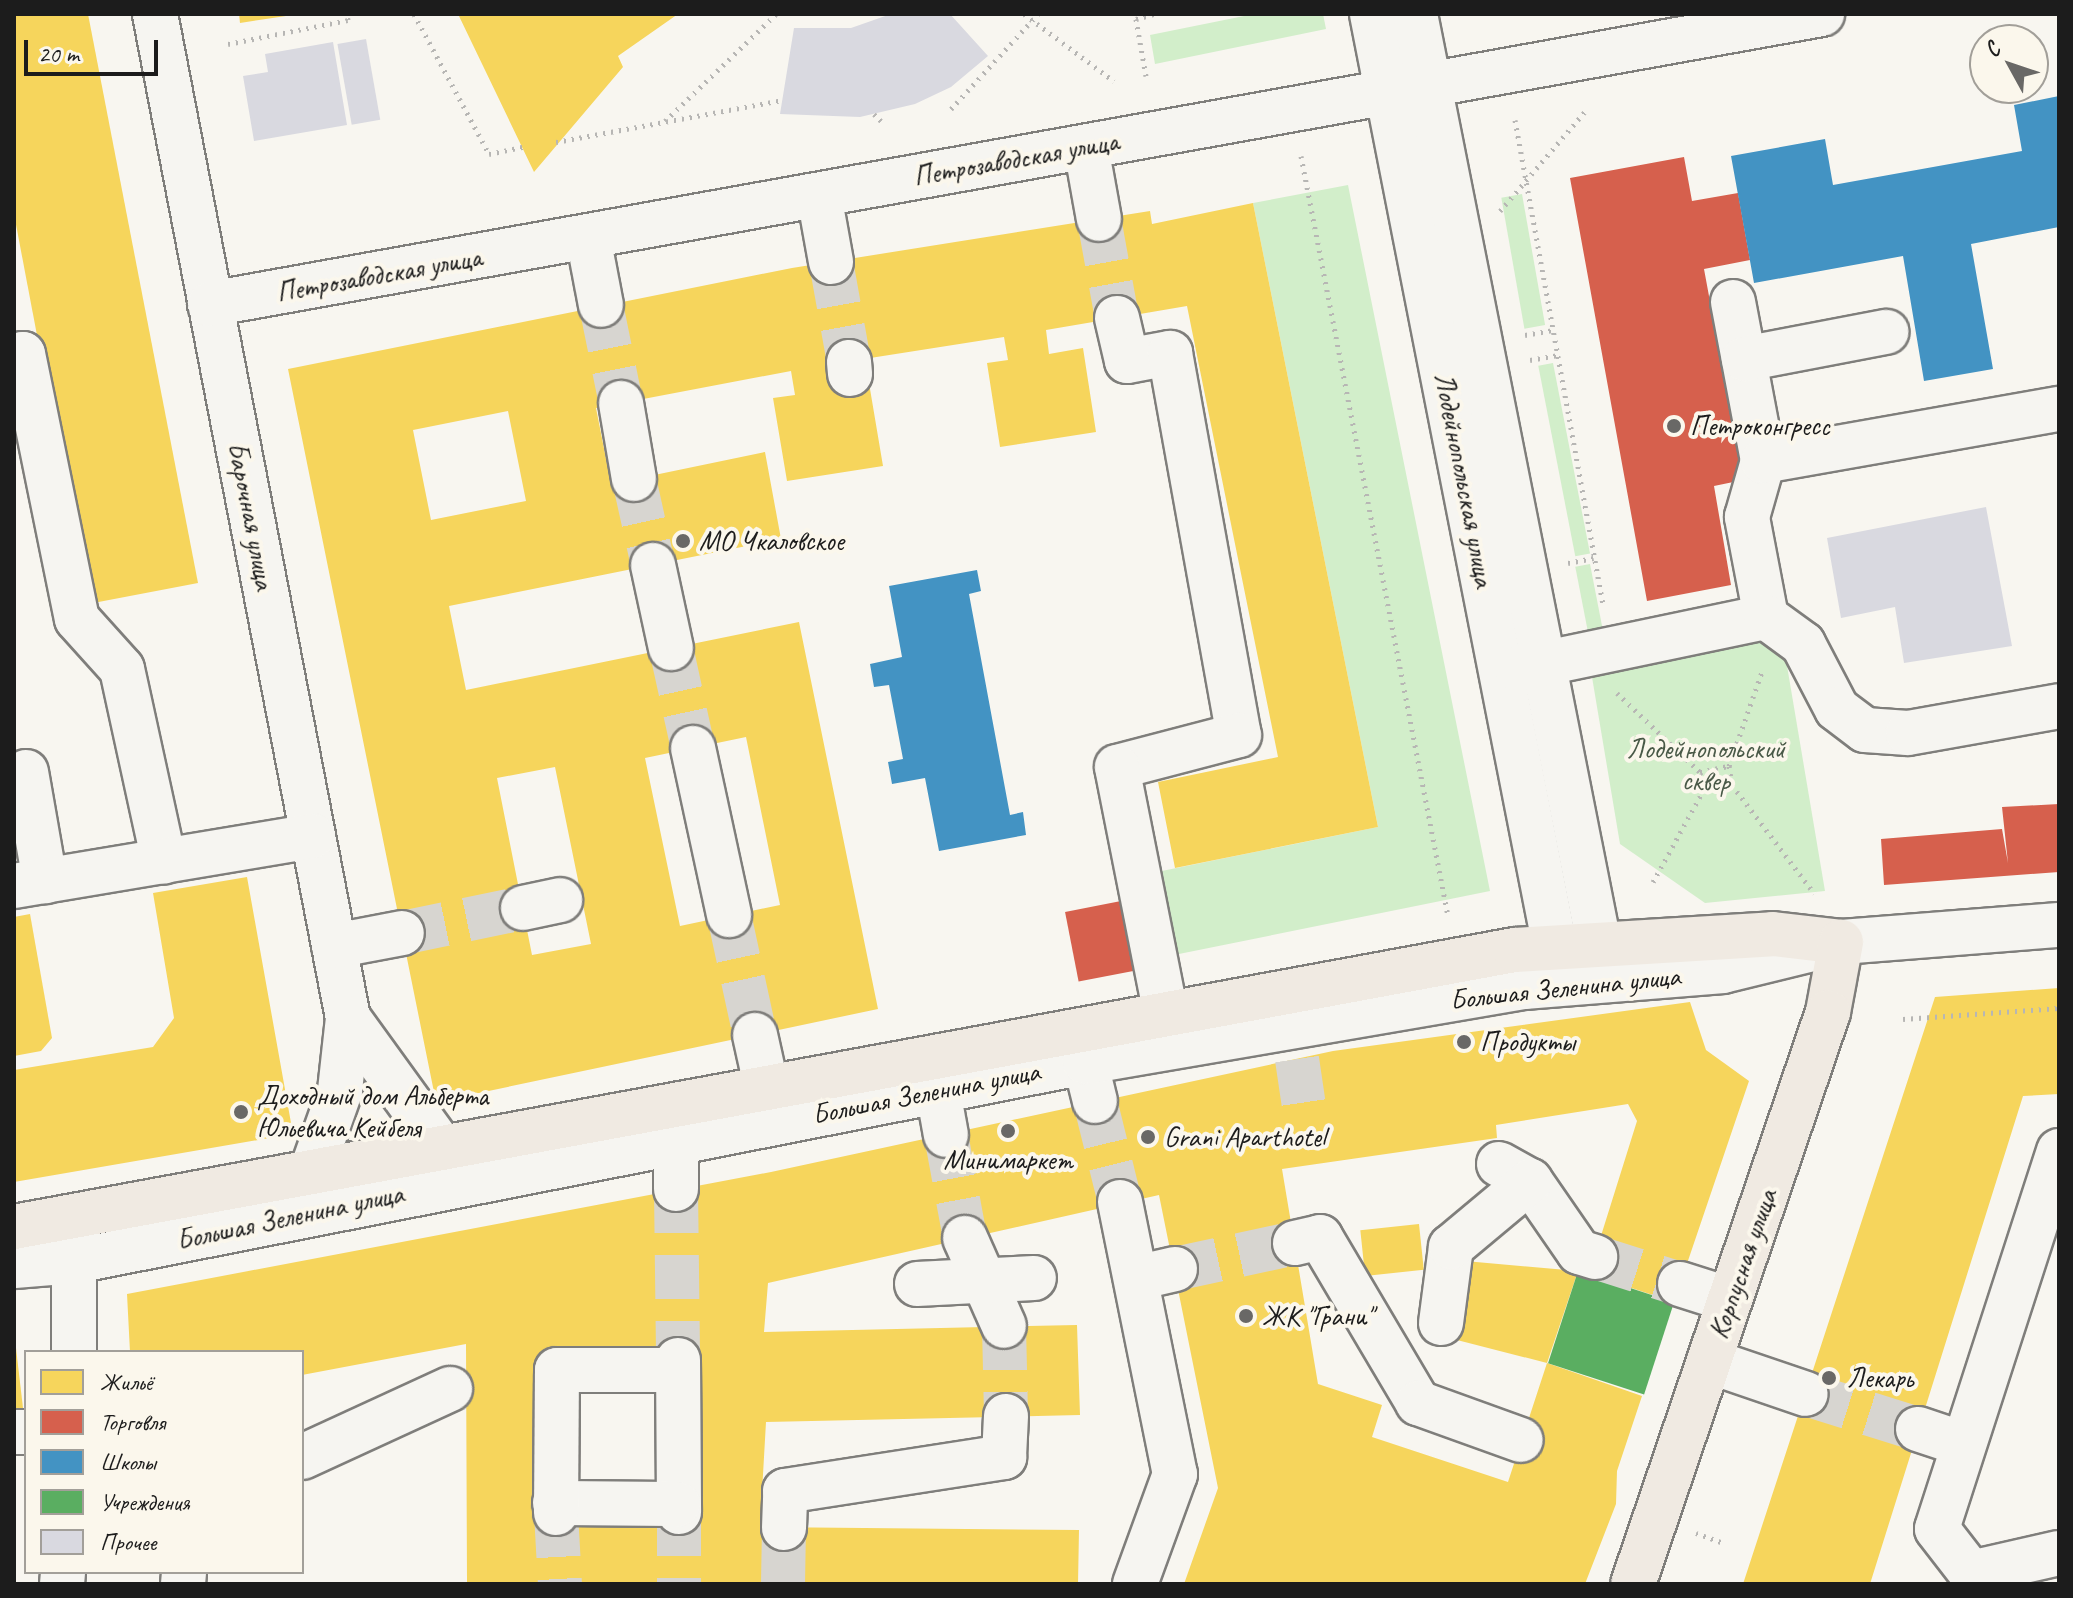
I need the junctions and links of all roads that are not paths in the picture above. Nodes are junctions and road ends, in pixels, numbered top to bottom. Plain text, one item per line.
1 (155, 14) edge
2 (1372, 14) edge
3 (1415, 14) edge
4 (1822, 14) edge
5 (1682, 26) edge
6 (1408, 88) junction
7 (1086, 147) junction
8 (819, 195) junction
9 (1099, 219) tunnel mouth
10 (588, 237) junction
11 (831, 262) tunnel mouth
12 (1733, 302) dead end
13 (210, 304) junction
14 (601, 305) tunnel mouth
15 (1117, 318) tunnel mouth
16 (1886, 332) dead end
17 (14, 356) edge
18 (1744, 359) junction
19 (621, 403) tunnel mouth
20 (2059, 409) edge
21 (1763, 461) junction
22 (634, 479) tunnel mouth
23 (653, 565) tunnel mouth
24 (1766, 617) junction
25 (671, 648) tunnel mouth
26 (1578, 656) junction
27 (1503, 673) junction
28 (2059, 706) edge
29 (693, 748) tunnel mouth
30 (26, 772) dead end
31 (313, 836) junction
32 (164, 861) junction
33 (30, 884) edge
34 (729, 915) tunnel mouth
35 (2059, 925) edge
36 (402, 933) tunnel mouth
37 (1841, 942) junction
38 (1599, 944) junction
39 (334, 946) junction
40 (1555, 947) junction
41 (1166, 1015) junction
42 (348, 1018) junction
43 (1293, 1026) junction
44 (755, 1035) tunnel mouth
45 (1086, 1064) junction
46 (935, 1074) junction
47 (767, 1089) junction
48 (676, 1124) junction
49 (946, 1135) tunnel mouth
50 (443, 1149) junction
51 (2059, 1151) edge
52 (312, 1170) junction
53 (676, 1189) tunnel mouth
54 (1120, 1202) tunnel mouth
55 (14, 1227) edge
56 (965, 1238) tunnel mouth
57 (74, 1240) junction
58 (1295, 1243) tunnel mouth
59 (1595, 1257) tunnel mouth
60 (14, 1266) edge
61 (1034, 1278) dead end
62 (917, 1284) dead end
63 (985, 1284) junction
64 (1680, 1284) tunnel mouth
65 (1730, 1300) junction
66 (1441, 1323) dead end
67 (1004, 1326) tunnel mouth
68 (74, 1350) edge
69 (1709, 1361) junction
70 (450, 1389) dead end
71 (1806, 1394) tunnel mouth
72 (1006, 1416) tunnel mouth
73 (1918, 1429) tunnel mouth
74 (1521, 1440) dead end
75 (1963, 1444) junction
76 (304, 1456) edge
77 (678, 1508) joint
78 (784, 1528) tunnel mouth
79 (2059, 1553) edge
80 (1135, 1584) edge
81 (1633, 1584) edge

1 - 13 street, Барочная улица
2 - 6 street, Лодейнопольская улица
3 - 6 street, Лодейнопольская улица
4 - 5 street, Петрозаводская улица
5 - 6 street, Петрозаводская улица
6 - 7 street, Петрозаводская улица
6 - 26 street, Лодейнопольская улица
6 - 27 street, Лодейнопольская улица
7 - 8 street, Петрозаводская улица
7 - 9 street
8 - 10 street, Петрозаводская улица
8 - 11 street
10 - 13 street, Петрозаводская улица
10 - 14 street
12 - 18 street
13 - 31 street, Барочная улица
15 - 41 street
16 - 18 street
17 - 32 street
18 - 21 street
19 - 22 street
20 - 21 street
21 - 24 street
23 - 25 street
24 - 26 street
24 - 28 street
26 - 27 street
26 - 38 street, Лодейнопольская улица
27 - 40 street, Лодейнопольская улица
29 - 34 street
30 - 33 street
31 - 32 street
31 - 39 street, Барочная улица
32 - 33 street
35 - 37 street, Большая Зеленина улица
36 - 39 street
37 - 38 main road, Большая Зеленина улица
37 - 43 street, Большая Зеленина улица
37 - 65 main road, Корпусная улица
38 - 40 main road, Большая Зеленина улица
39 - 42 street, Барочная улица
40 - 43 main road, Большая Зеленина улица
41 - 43 main road, Большая Зеленина улица
41 - 45 main road, Большая Зеленина улица
42 - 50 street, Барочная улица
42 - 52 street, Барочная улица
43 - 45 street, Большая Зеленина улица
44 - 47 street
45 - 46 main road, Большая Зеленина улица
46 - 47 main road, Большая Зеленина улица
46 - 48 street, Большая Зеленина улица
46 - 49 street
47 - 48 main road, Большая Зеленина улица
48 - 50 main road, Большая Зеленина улица
48 - 53 street
48 - 57 street, Большая Зеленина улица
50 - 52 main road, Большая Зеленина улица
51 - 75 street
52 - 57 main road, Большая Зеленина улица
54 - 80 street
55 - 57 main road, Большая Зеленина улица
56 - 63 street
57 - 60 street, Большая Зеленина улица
57 - 68 street
58 - 74 street
59 - 66 street
61 - 63 street
62 - 63 street
63 - 67 street
64 - 65 street
65 - 69 main road, Корпусная улица
69 - 71 street
69 - 81 main road, Корпусная улица
70 - 76 street
72 - 78 street
73 - 75 street
75 - 79 street
77 - 77 street

